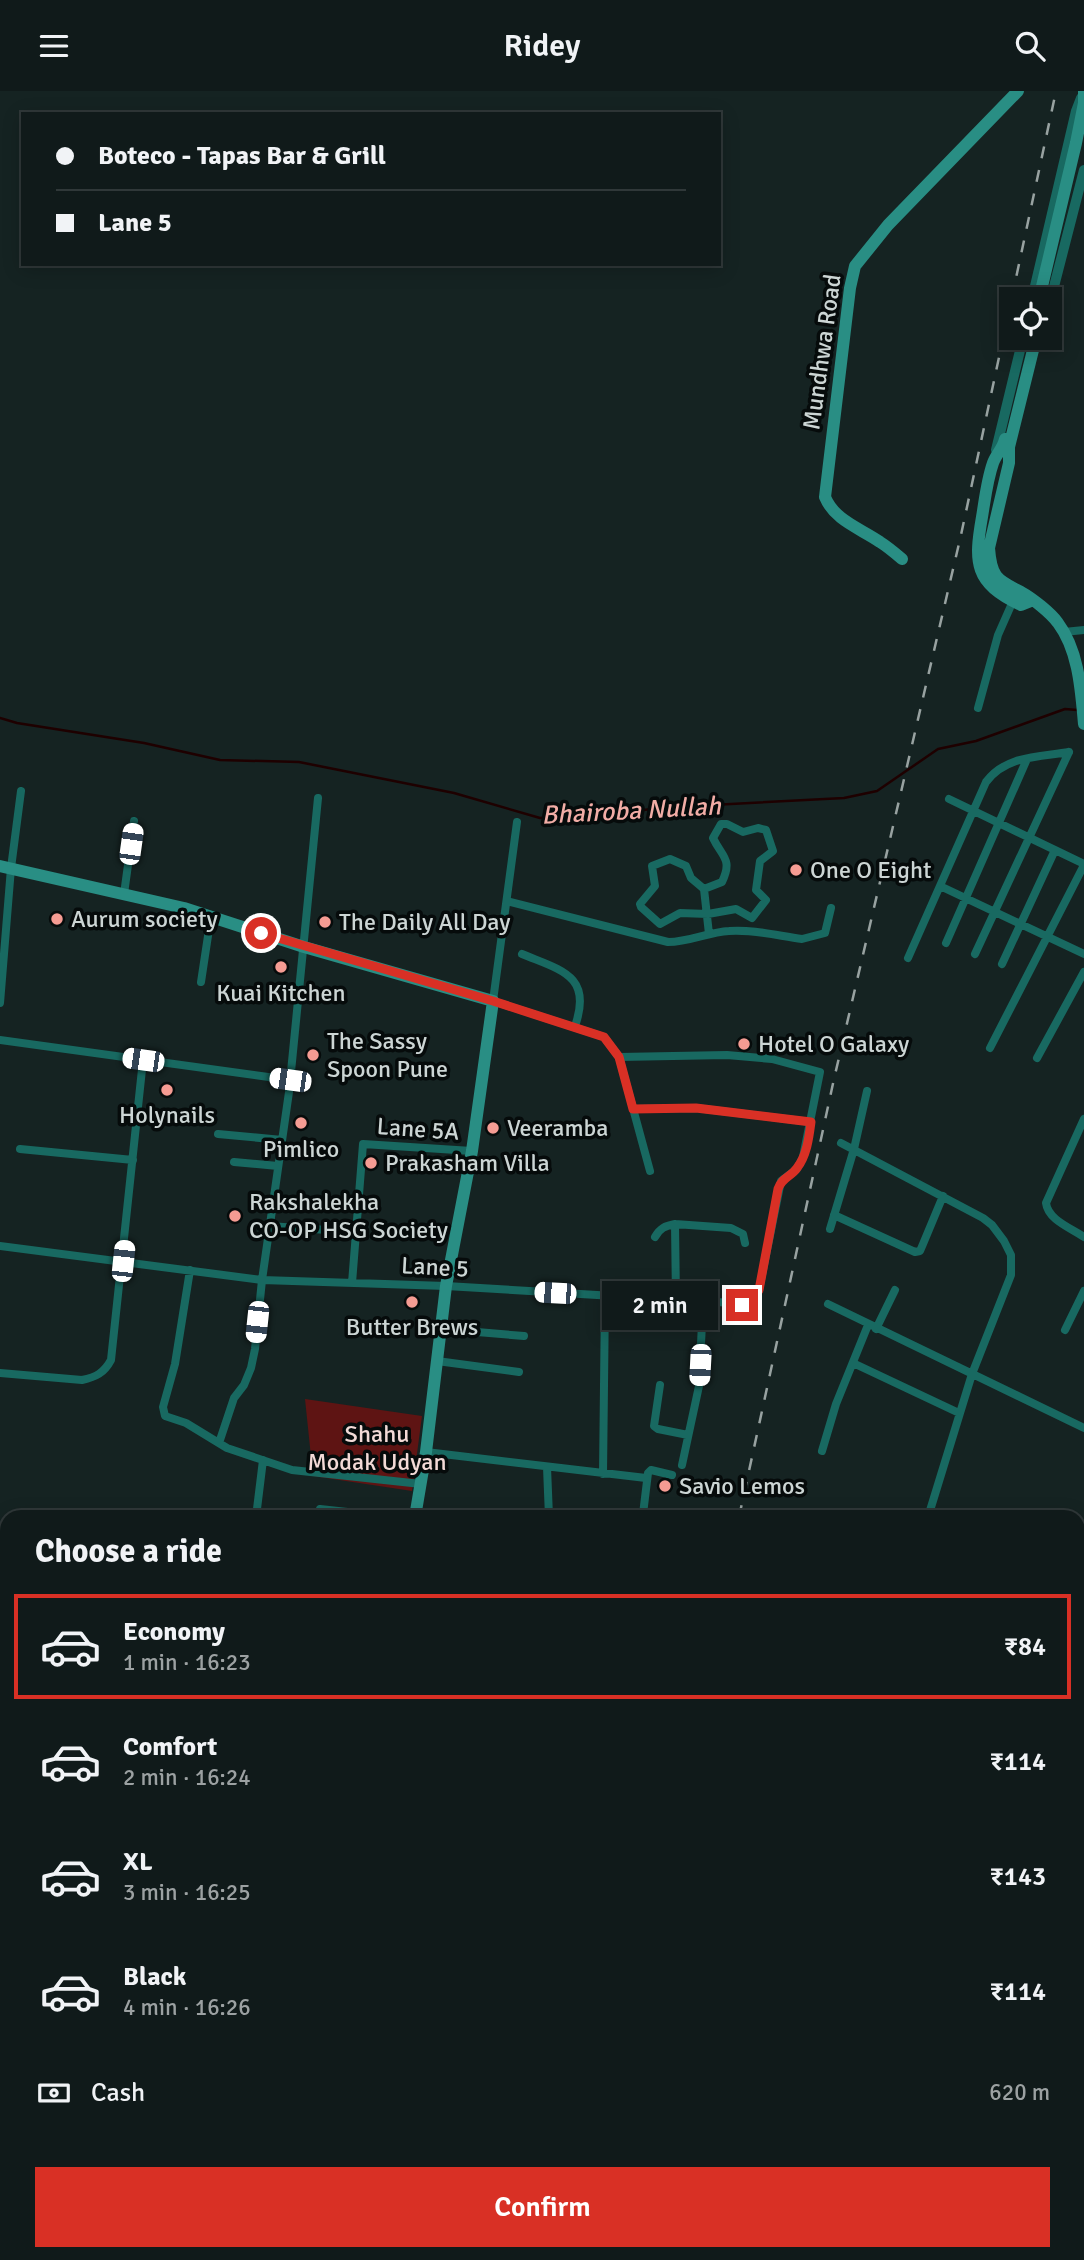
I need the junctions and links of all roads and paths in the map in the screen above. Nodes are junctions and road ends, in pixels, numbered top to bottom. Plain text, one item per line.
1 (1018, 91) edge
2 (1084, 93) edge
3 (1084, 135) edge
4 (1084, 170) edge
5 (1035, 287) edge
6 (1041, 287) edge
7 (1048, 287) edge
8 (1054, 287) edge
9 (1021, 350) edge
10 (1026, 350) edge
11 (1034, 350) edge
12 (1035, 350) edge
13 (1002, 452) junction
14 (1009, 463) junction
15 (902, 559) dead end
16 (986, 569) junction
17 (1013, 601) junction
18 (1031, 601) junction
19 (1084, 630) edge
20 (1064, 632) junction
21 (978, 709) dead end
22 (1084, 724) edge
23 (1027, 759) junction
24 (21, 792) dead end
25 (318, 797) dead end
26 (949, 799) dead end
27 (973, 811) junction
28 (134, 821) dead end
29 (517, 822) dead end
30 (999, 823) junction
31 (1029, 838) junction
32 (1055, 850) junction
33 (1084, 864) edge
34 (5, 867) edge
35 (940, 885) junction
36 (704, 889) junction
37 (124, 894) junction
38 (966, 898) junction
39 (507, 901) junction
40 (831, 908) dead end
41 (995, 911) junction
42 (708, 914) junction
43 (211, 916) junction
44 (1021, 923) junction
45 (709, 934) junction
46 (1047, 935) junction
47 (946, 943) dead end
48 (304, 947) junction
49 (522, 954) dead end
50 (975, 954) dead end
51 (1084, 954) edge
52 (908, 958) dead end
53 (1002, 964) dead end
54 (1084, 972) edge
55 (201, 982) dead end
56 (493, 1001) junction
57 (0, 1003) edge
58 (575, 1026) junction
59 (0, 1040) edge
60 (990, 1048) dead end
61 (619, 1057) junction
62 (1037, 1058) dead end
63 (143, 1060) junction
64 (290, 1080) junction
65 (867, 1091) dead end
66 (633, 1109) junction
67 (1084, 1119) edge
68 (811, 1122) junction
69 (218, 1133) dead end
70 (282, 1140) junction
71 (841, 1143) dead end
72 (20, 1149) dead end
73 (854, 1149) junction
74 (472, 1151) junction
75 (133, 1160) junction
76 (234, 1162) dead end
77 (278, 1166) junction
78 (650, 1171) dead end
79 (943, 1196) junction
80 (834, 1215) junction
81 (675, 1224) junction
82 (270, 1226) junction
83 (830, 1229) dead end
84 (356, 1233) junction
85 (655, 1237) dead end
86 (1084, 1237) edge
87 (745, 1243) dead end
88 (0, 1246) edge
89 (123, 1261) junction
90 (190, 1271) junction
91 (262, 1280) junction
92 (352, 1283) junction
93 (446, 1286) junction
94 (895, 1290) dead end
95 (1084, 1291) edge
96 (605, 1297) junction
97 (676, 1300) junction
98 (703, 1302) junction
99 (828, 1304) dead end
100 (872, 1327) junction
101 (441, 1329) junction
102 (1065, 1330) dead end
103 (524, 1336) dead end
104 (437, 1361) junction
105 (853, 1363) junction
106 (519, 1372) dead end
107 (0, 1373) edge
108 (972, 1374) junction
109 (660, 1385) dead end
110 (960, 1413) junction
111 (1084, 1428) edge
112 (688, 1435) junction
113 (219, 1443) junction
114 (822, 1451) dead end
115 (426, 1452) junction
116 (263, 1460) junction
117 (682, 1465) dead end
118 (547, 1467) junction
119 (603, 1474) junction
120 (672, 1475) dead end
121 (646, 1478) junction
122 (421, 1484) junction
123 (320, 1509) dead end
124 (257, 1510) edge
125 (329, 1510) edge
126 (416, 1510) edge
127 (549, 1510) edge
128 (643, 1510) edge
129 (930, 1510) edge

1 - 15 main road, Mundhwa Road
2 - 5 street
2 - 6 main road, bridge
3 - 7 main road
4 - 8 street
9 - 13 street
10 - 13 main road
11 - 13 main road
12 - 14 street
13 - 14 main road
13 - 16 main road
14 - 16 main road
16 - 17 main road
16 - 18 main road
17 - 18 main road
17 - 21 street
18 - 20 main road
19 - 20 street
20 - 22 main road
23 - 27 street
23 - 30 street
23 - 31 street
24 - 34 street
25 - 48 street
26 - 27 street
27 - 30 street
27 - 35 street
28 - 37 street
29 - 39 street
30 - 31 street
30 - 38 street
31 - 32 street
31 - 41 street
32 - 33 street
32 - 44 street
33 - 46 street
34 - 37 main road
34 - 57 street
35 - 38 street
35 - 52 street
36 - 42 street
36 - 42 street
36 - 42 street
37 - 43 main road
38 - 41 street
38 - 47 street
39 - 45 street
39 - 56 street
40 - 45 street
41 - 44 street
41 - 50 street
42 - 45 street
43 - 48 main road
43 - 55 street
44 - 46 street
44 - 53 street
46 - 51 street
46 - 60 street
48 - 56 main road
48 - 64 street
49 - 58 street
54 - 62 street
56 - 58 street
56 - 74 main road
58 - 61 street
59 - 63 street
61 - 66 street
61 - 68 street
63 - 64 street
63 - 75 street
64 - 70 street
65 - 73 street
66 - 68 street
66 - 78 street
67 - 86 street
68 - 98 street, Lane 5
69 - 70 street
70 - 77 street
71 - 73 street
72 - 75 street
73 - 79 street
73 - 80 street
74 - 84 street, Lane 5A
74 - 93 main road
75 - 89 street
76 - 77 street
77 - 82 street
79 - 80 street
79 - 108 street
80 - 83 street
81 - 85 street
81 - 87 street
81 - 97 street
82 - 84 street
82 - 91 street
84 - 92 street
88 - 89 street, Lane 5
89 - 90 street, Lane 5
89 - 107 street
90 - 91 street, Lane 5
90 - 113 street
91 - 92 street, Lane 5
91 - 113 street
92 - 93 street, Lane 5
93 - 96 street, Lane 5
93 - 101 main road
94 - 100 street
95 - 102 street
96 - 97 street, Lane 5
96 - 119 street
97 - 98 street, Lane 5
98 - 112 street
99 - 100 street
100 - 105 street
100 - 108 street
101 - 103 street
101 - 104 main road
104 - 106 street
104 - 115 main road
105 - 110 street
105 - 114 street
108 - 110 street
108 - 111 street
109 - 112 street
110 - 129 street
112 - 117 street
113 - 116 street
115 - 118 street
115 - 122 main road
116 - 122 street
116 - 124 street
118 - 119 street
118 - 127 street
119 - 121 street
120 - 121 street
121 - 128 street
122 - 126 main road
123 - 125 street

